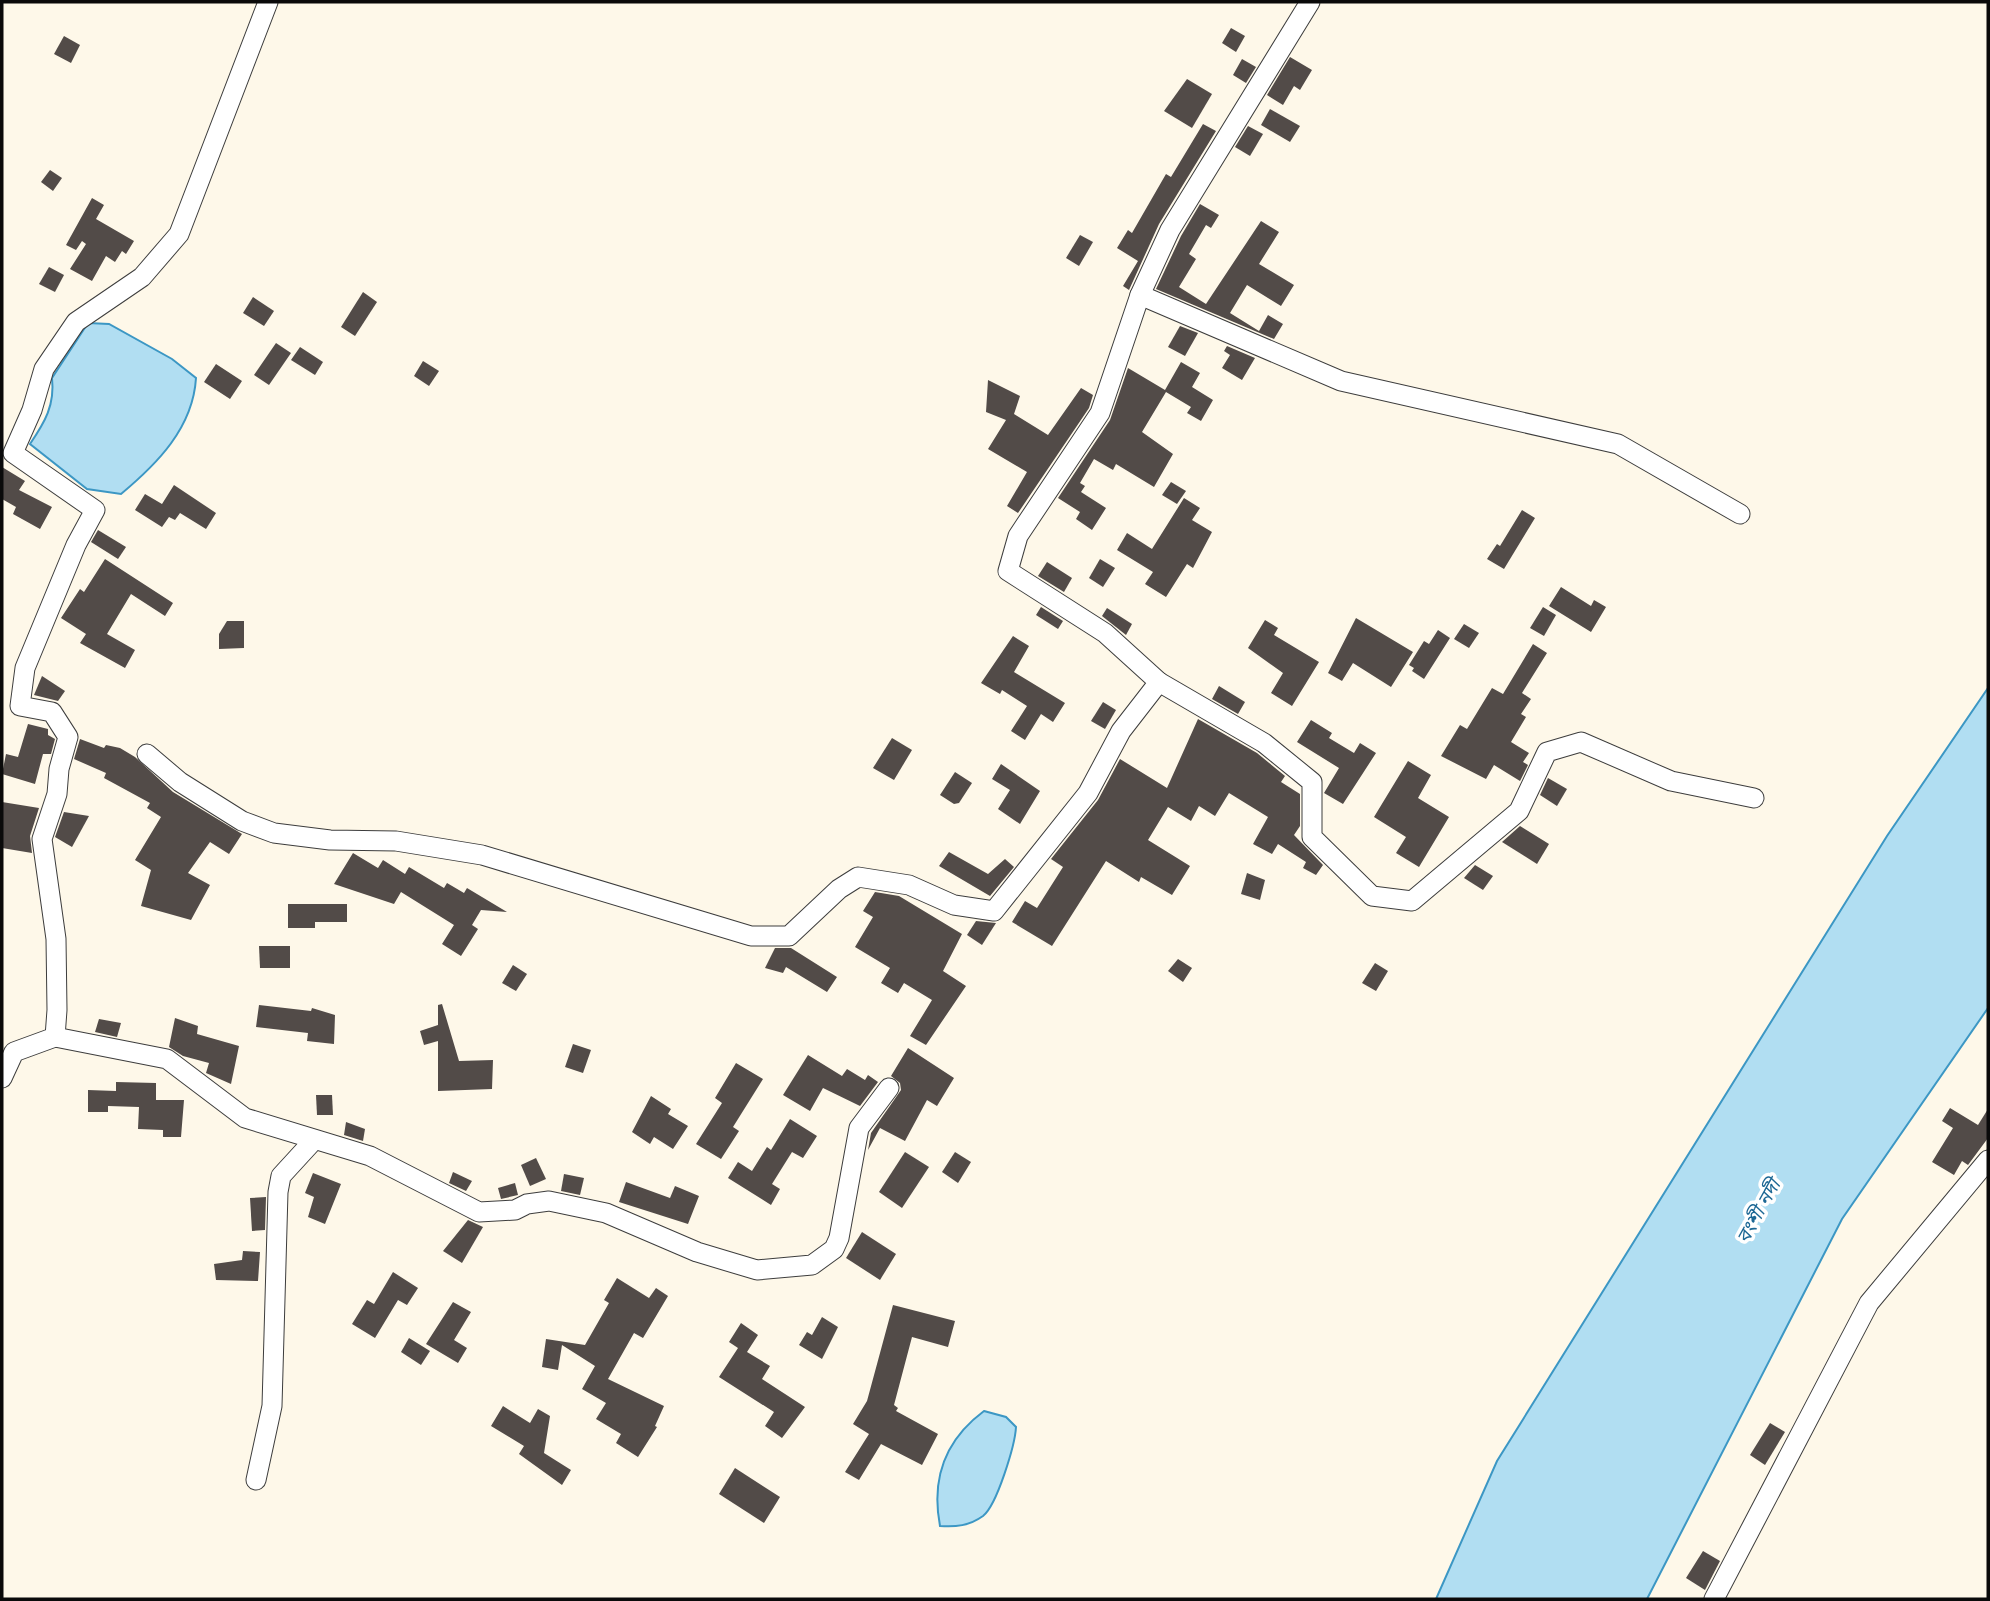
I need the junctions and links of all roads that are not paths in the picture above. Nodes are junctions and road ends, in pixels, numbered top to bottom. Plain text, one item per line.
1 (268, 2) edge
2 (1310, 2) edge
3 (1140, 295) junction
4 (1740, 514) dead end
5 (1159, 682) junction
6 (11, 705) edge
7 (146, 754) dead end
8 (1754, 798) dead end
9 (55, 1037) junction
10 (2, 1078) edge
11 (889, 1088) dead end
12 (314, 1140) junction
13 (1988, 1160) edge
14 (256, 1480) dead end
15 (1714, 1599) edge

1 - 6 street
2 - 3 street
3 - 4 street
3 - 5 street
5 - 7 street
5 - 8 street
6 - 9 street
9 - 10 street
9 - 12 street
11 - 12 street
12 - 14 street
13 - 15 street

